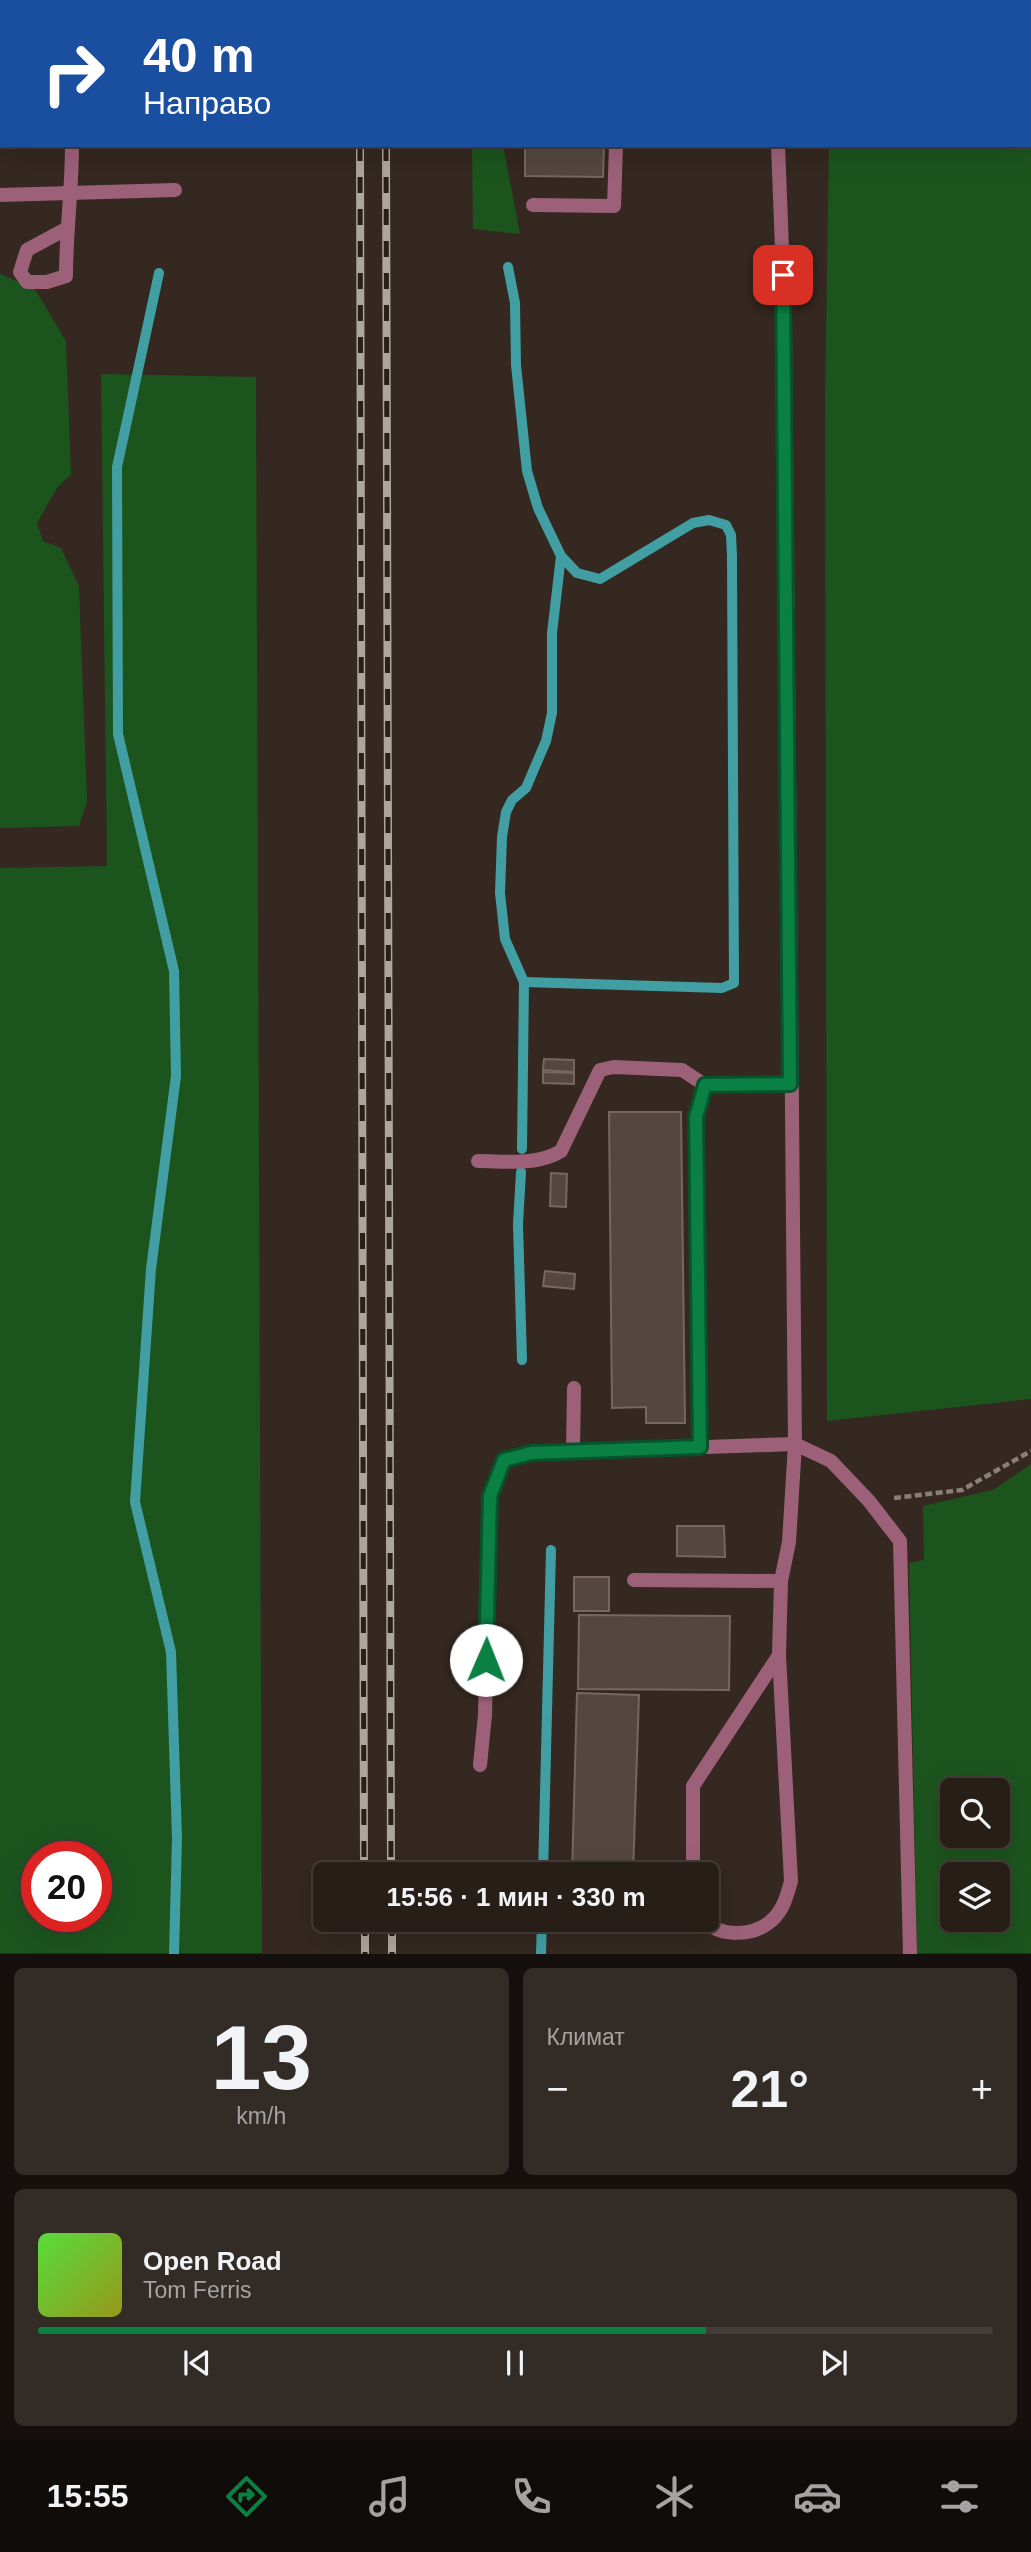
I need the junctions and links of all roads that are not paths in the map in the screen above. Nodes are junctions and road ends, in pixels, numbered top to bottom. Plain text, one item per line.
1 (72, 147) edge
2 (616, 147) edge
3 (778, 147) edge
4 (175, 190) dead end
5 (72, 191) junction
6 (0, 195) edge
7 (533, 205) dead end
8 (66, 229) dead end
9 (790, 1084) junction
10 (705, 1085) junction
11 (478, 1161) dead end
12 (574, 1388) dead end
13 (795, 1444) junction
14 (700, 1447) junction
15 (573, 1451) junction
16 (634, 1580) dead end
17 (781, 1581) junction
18 (779, 1654) junction
19 (480, 1765) dead end
20 (693, 1862) edge
21 (719, 1930) edge
22 (910, 1954) edge

1 - 5 lane
2 - 7 lane
3 - 9 lane
4 - 5 lane
5 - 6 lane
5 - 8 lane
9 - 10 lane
9 - 13 lane
10 - 11 lane
10 - 14 lane
12 - 15 lane
13 - 14 lane
13 - 17 lane
13 - 22 lane
14 - 15 lane
15 - 19 lane
16 - 17 lane
17 - 18 lane
18 - 20 lane
18 - 21 lane

